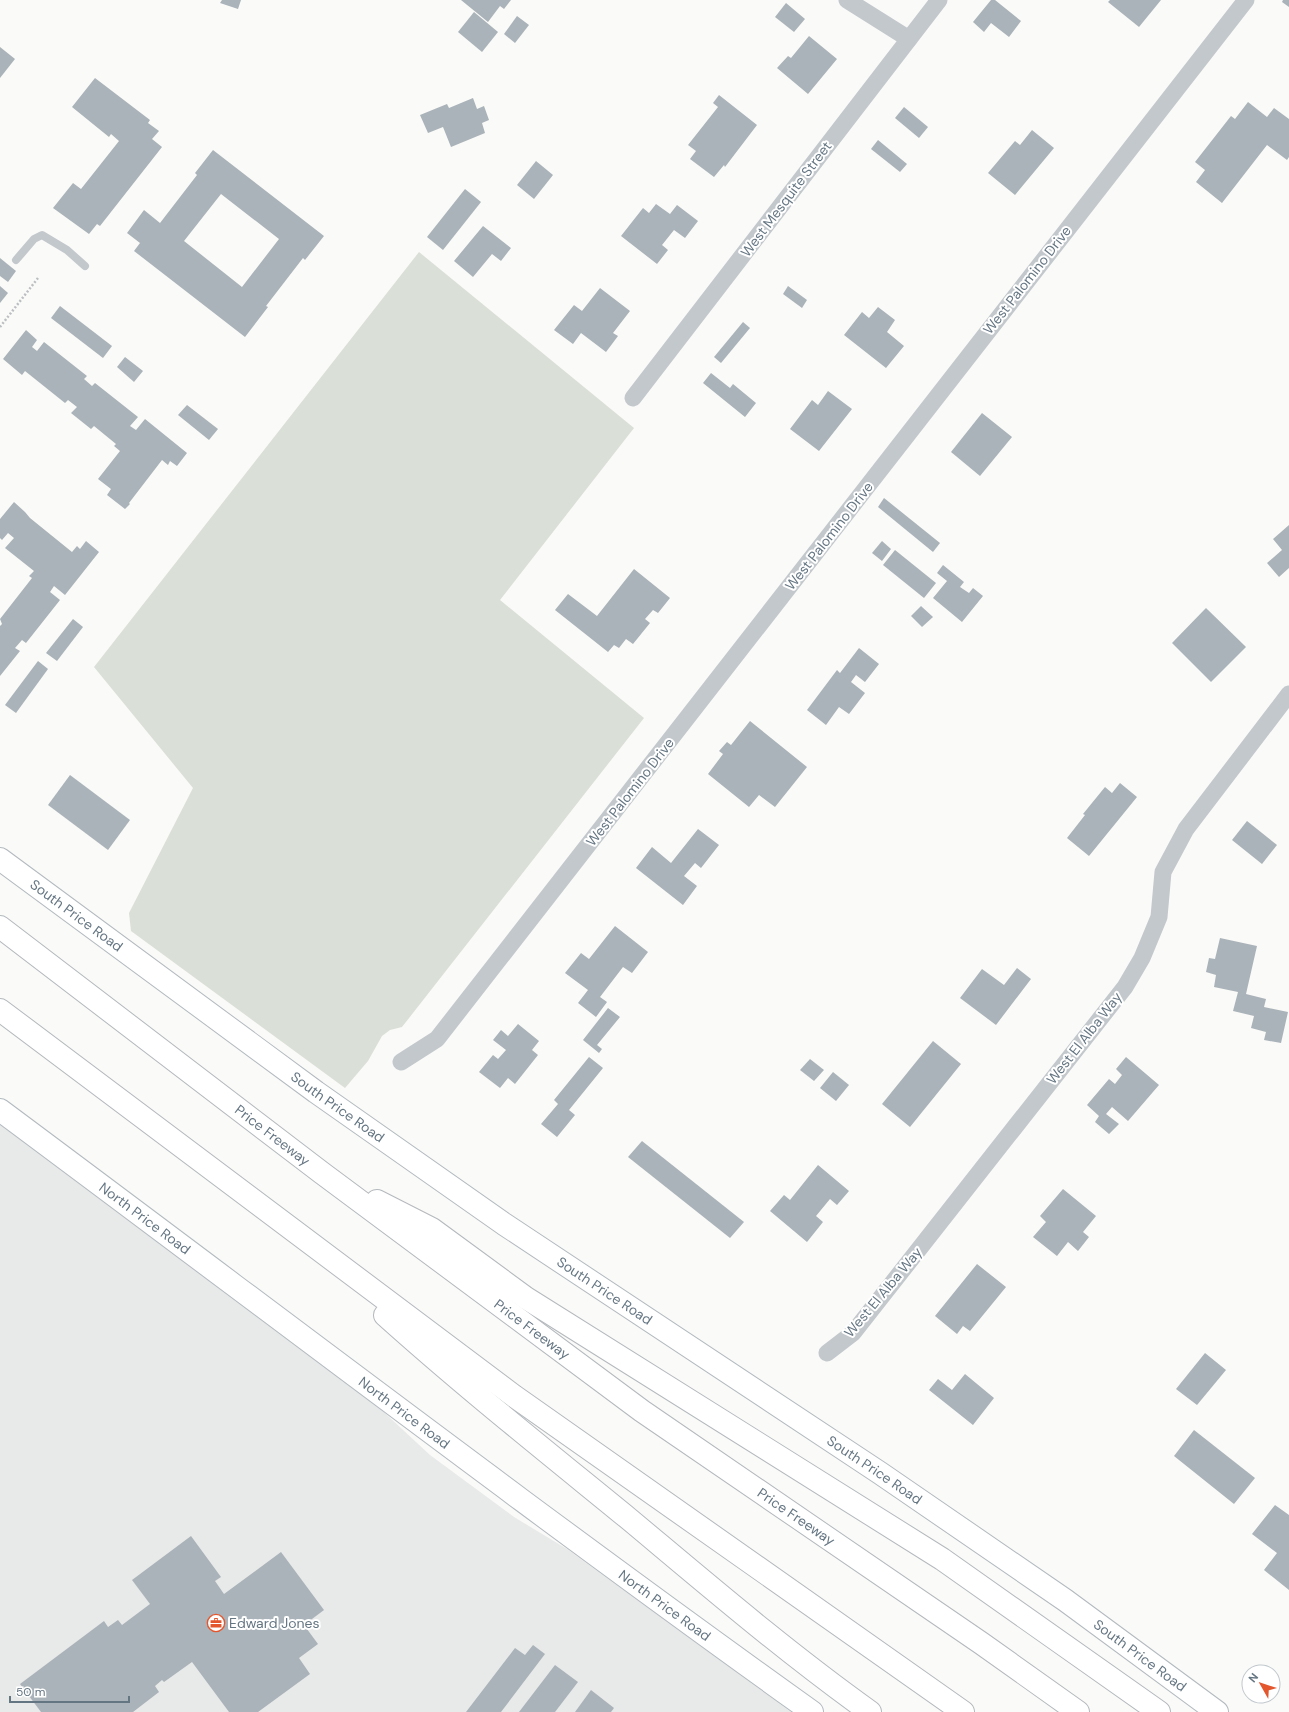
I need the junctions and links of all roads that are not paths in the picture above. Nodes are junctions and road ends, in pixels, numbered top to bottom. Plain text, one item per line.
1 (847, 0) edge
2 (940, 0) edge
3 (1246, 0) edge
4 (909, 38) junction
5 (16, 260) dead end
6 (85, 266) dead end
7 (633, 398) dead end
8 (1289, 694) edge
9 (0, 859) edge
10 (0, 927) edge
11 (0, 1010) edge
12 (401, 1062) dead end
13 (0, 1110) edge
14 (322, 1173) junction
15 (274, 1216) junction
16 (827, 1353) dead end
17 (812, 1712) edge
18 (870, 1712) edge
19 (963, 1712) edge
20 (1078, 1712) edge
21 (1159, 1712) edge
22 (1217, 1712) edge

1 - 4 street
2 - 4 street, West Mesquite Street
3 - 12 street, West Palomino Drive
4 - 7 street, West Mesquite Street
5 - 6 lane
8 - 16 street, West El Alba Way
9 - 22 main road, South Price Road
10 - 14 main road, Price Freeway
11 - 15 main road
13 - 17 main road, North Price Road
14 - 20 main road, Price Freeway
14 - 21 main road
15 - 18 main road
15 - 19 main road

